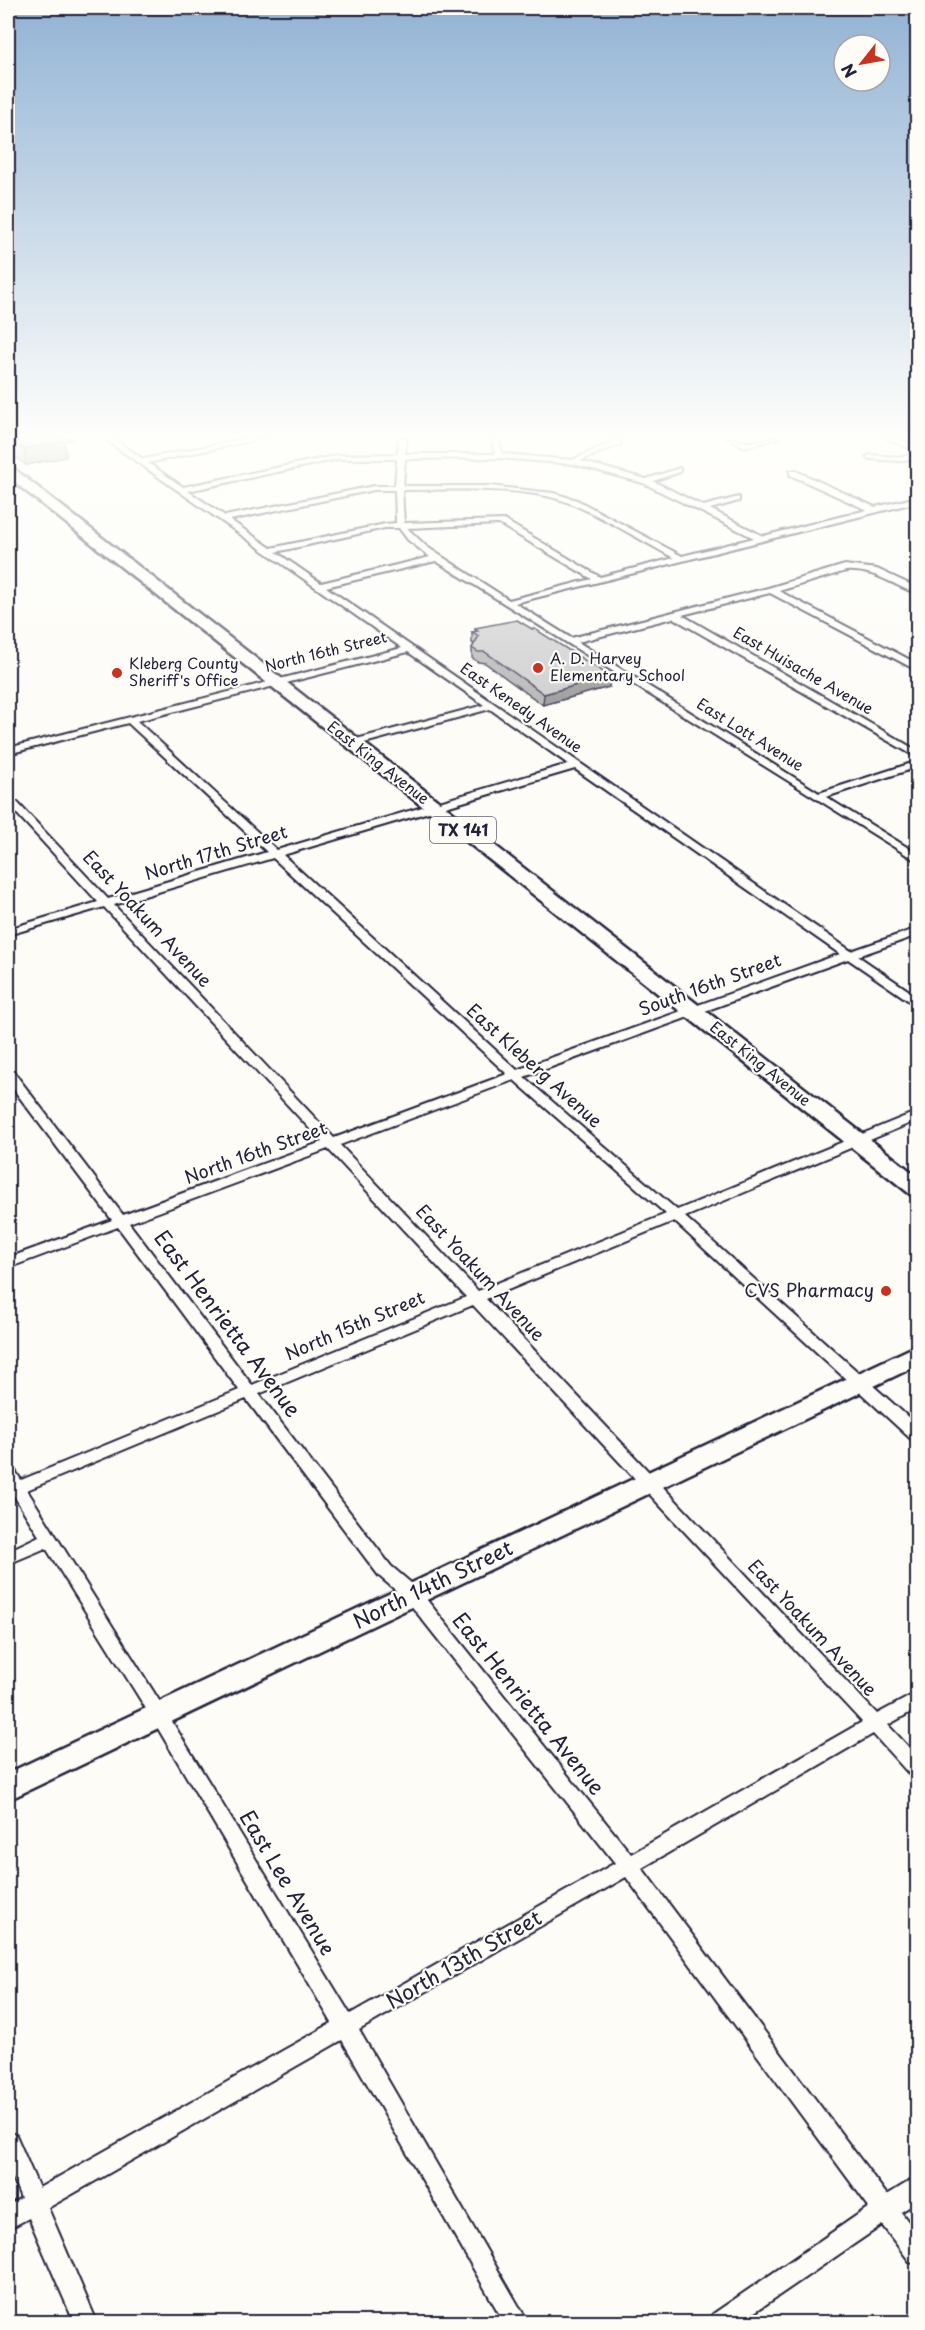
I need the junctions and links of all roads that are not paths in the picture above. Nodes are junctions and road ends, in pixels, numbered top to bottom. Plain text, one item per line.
1 (105, 547) edge
2 (264, 547) edge
3 (289, 547) edge
4 (422, 547) edge
5 (543, 547) edge
6 (659, 547) edge
7 (726, 547) edge
8 (270, 551) junction
9 (437, 558) junction
10 (680, 558) junction
11 (598, 579) junction
12 (319, 586) junction
13 (771, 590) junction
14 (918, 592) edge
15 (510, 602) junction
16 (673, 614) junction
17 (571, 641) junction
18 (409, 649) junction
19 (918, 668) edge
20 (276, 681) junction
21 (491, 706) junction
22 (129, 719) junction
23 (353, 743) junction
24 (8, 751) edge
25 (918, 755) edge
26 (918, 764) edge
27 (576, 765) junction
28 (819, 796) junction
29 (13, 804) dead end
30 (434, 807) junction
31 (276, 853) junction
32 (918, 859) edge
33 (105, 903) junction
34 (918, 931) edge
35 (8, 932) edge
36 (849, 955) junction
37 (918, 1003) edge
38 (692, 1010) junction
39 (8, 1074) edge
40 (516, 1076) junction
41 (918, 1115) edge
42 (855, 1140) junction
43 (333, 1144) junction
44 (918, 1189) edge
45 (676, 1216) junction
46 (123, 1222) junction
47 (8, 1263) edge
48 (476, 1296) junction
49 (918, 1354) edge
50 (859, 1382) junction
51 (248, 1392) junction
52 (918, 1436) edge
53 (12, 1480) edge
54 (648, 1482) junction
55 (49, 1539) junction
56 (8, 1558) edge
57 (412, 1594) junction
58 (918, 1699) edge
59 (159, 1715) junction
60 (875, 1723) junction
61 (918, 1770) edge
62 (8, 1787) edge
63 (629, 1866) junction
64 (346, 2027) junction
65 (8, 2144) edge
66 (918, 2187) edge
67 (35, 2203) junction
68 (885, 2211) junction
69 (8, 2218) edge
70 (918, 2254) edge
71 (86, 2322) edge
72 (517, 2322) edge
73 (721, 2322) edge

1 - 20 main road, East King Avenue / TX 141
2 - 8 street, East Kenedy Avenue
3 - 8 street
4 - 9 street, East Lott Avenue
5 - 11 street
6 - 10 street
7 - 10 street
8 - 12 street, East Kenedy Avenue
9 - 12 street
9 - 15 street, East Lott Avenue
10 - 11 street
11 - 15 street
12 - 18 street, East Kenedy Avenue
13 - 14 street
13 - 16 street
13 - 19 street
15 - 17 street, East Lott Avenue
16 - 17 street
16 - 25 street, East Huisache Avenue
17 - 28 street, East Lott Avenue
18 - 20 street, North 16th Street
18 - 21 street, East Kenedy Avenue
20 - 22 street, North 16th Street
20 - 23 main road, East King Avenue / TX 141
21 - 23 street
21 - 27 street, East Kenedy Avenue
22 - 24 street, North 16th Street
22 - 31 street, East Kleberg Avenue
23 - 30 main road, East King Avenue / TX 141
26 - 28 street
27 - 30 street, North 17th Street
27 - 36 street, East Kenedy Avenue
28 - 32 street, East Lott Avenue
29 - 33 street, East Yoakum Avenue
30 - 31 street, North 17th Street
30 - 38 main road, East King Avenue / TX 141
31 - 33 street, North 17th Street
31 - 40 street, East Kleberg Avenue
33 - 35 street, North 17th Street
33 - 43 street, East Yoakum Avenue
34 - 36 street, South 16th Street
36 - 37 street, East Kenedy Avenue
36 - 38 street, South 16th Street
38 - 40 street, South 16th Street
38 - 42 main road, East King Avenue / TX 141
39 - 46 street, East Henrietta Avenue
40 - 43 street, North 16th Street
40 - 45 street, East Kleberg Avenue
41 - 42 street, North 15th Street
42 - 44 main road, East King Avenue / TX 141
42 - 45 street, North 15th Street
43 - 46 street, North 16th Street
43 - 48 street, East Yoakum Avenue
45 - 48 street, North 15th Street
45 - 50 street, East Kleberg Avenue
46 - 47 street, North 16th Street
46 - 51 street, East Henrietta Avenue
48 - 51 street, North 15th Street
48 - 54 street, East Yoakum Avenue
49 - 50 main road, North 14th Street
50 - 52 street, East Kleberg Avenue
50 - 54 main road, North 14th Street
51 - 53 street, North 15th Street
51 - 57 street, East Henrietta Avenue
53 - 55 street, East Lee Avenue
54 - 57 main road, North 14th Street
54 - 60 street, East Yoakum Avenue
55 - 56 street
55 - 59 street, East Lee Avenue
57 - 59 main road, North 14th Street
57 - 63 street, East Henrietta Avenue
58 - 60 street, North 13th Street
59 - 62 main road, North 14th Street
59 - 64 street, East Lee Avenue
60 - 61 street, East Yoakum Avenue
60 - 63 street, North 13th Street
63 - 64 street, North 13th Street
63 - 68 street, East Henrietta Avenue
64 - 67 street, North 13th Street
64 - 72 street, East Lee Avenue
65 - 67 street
66 - 68 street
67 - 69 street, North 13th Street
67 - 71 street
68 - 70 street, East Henrietta Avenue
68 - 73 street

